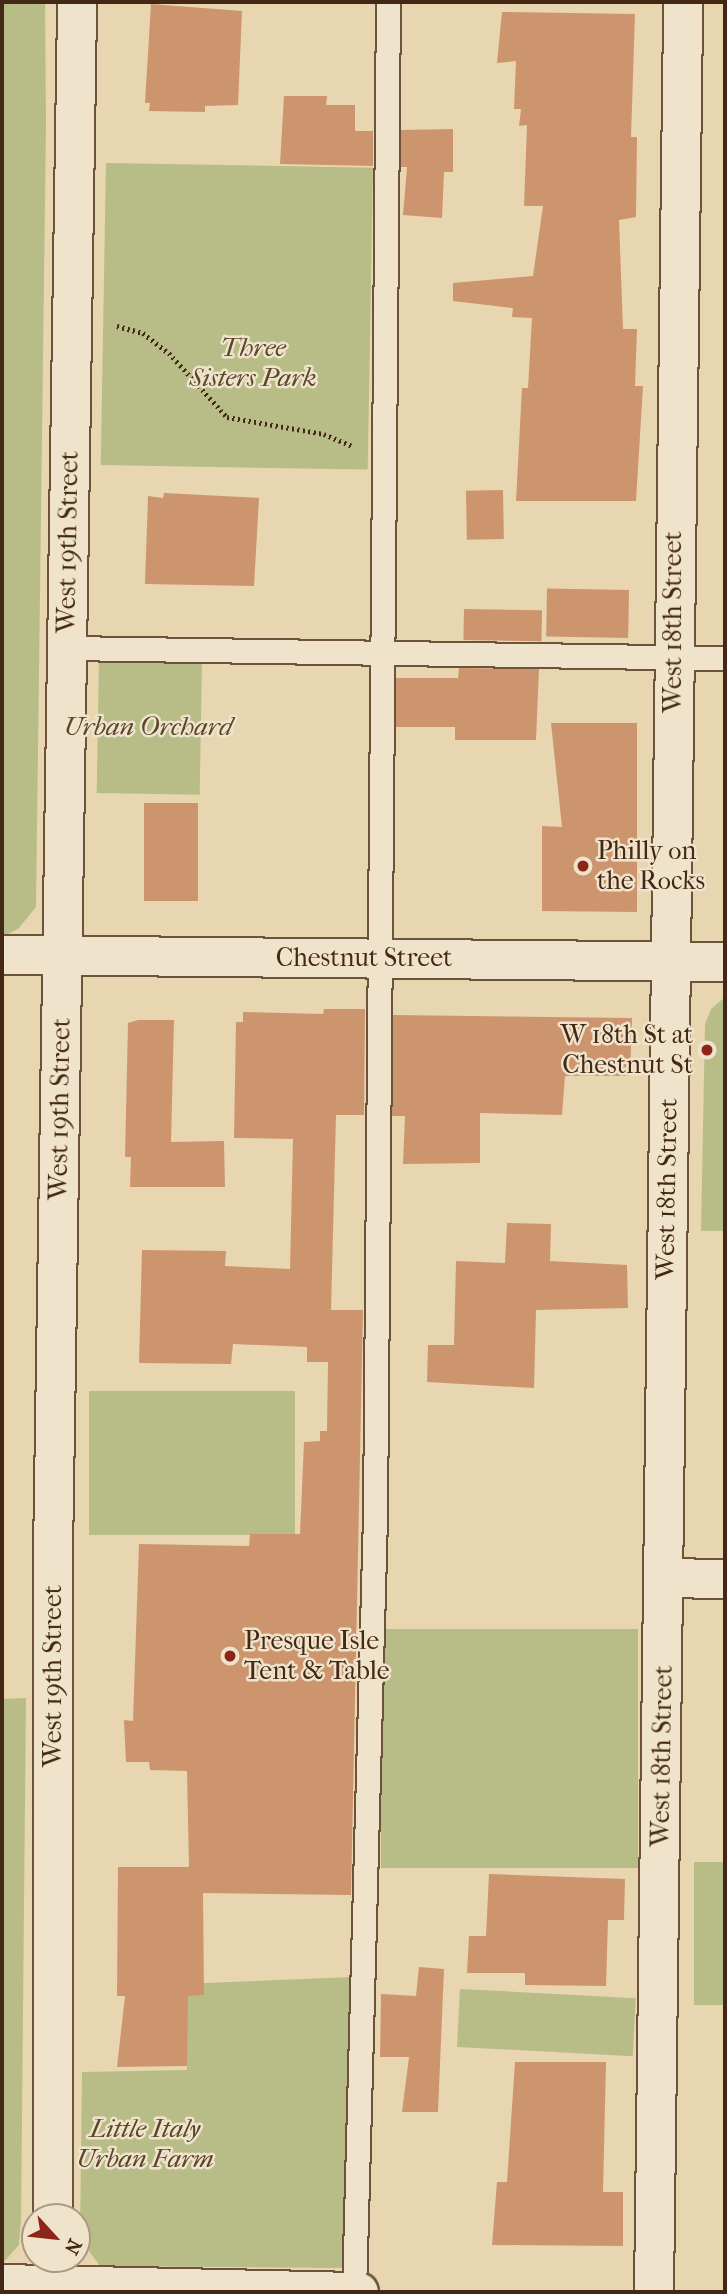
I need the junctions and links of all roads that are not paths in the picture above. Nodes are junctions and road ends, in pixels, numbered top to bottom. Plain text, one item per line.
1 (77, 2) edge
2 (388, 2) edge
3 (683, 2) edge
4 (66, 648) junction
5 (382, 652) junction
6 (671, 656) junction
7 (725, 658) edge
8 (2, 955) edge
9 (62, 955) junction
10 (379, 959) junction
11 (672, 960) junction
12 (725, 961) edge
13 (665, 1578) junction
14 (725, 1579) edge
15 (52, 2203) edge
16 (51, 2278) edge
17 (2, 2284) edge
18 (357, 2292) edge
19 (654, 2292) edge

1 - 4 street, West 19th Street
2 - 5 lane
3 - 6 street, West 18th Street
4 - 5 lane
4 - 9 street, West 19th Street
5 - 6 lane
5 - 10 lane
6 - 7 lane
6 - 11 street, West 18th Street
8 - 9 street, Chestnut Street
9 - 10 street, Chestnut Street
9 - 15 street, West 19th Street
10 - 11 street, Chestnut Street
10 - 18 lane
11 - 12 street, Chestnut Street
11 - 13 street, West 18th Street
13 - 14 street
13 - 19 street, West 18th Street
16 - 17 street
16 - 18 street

